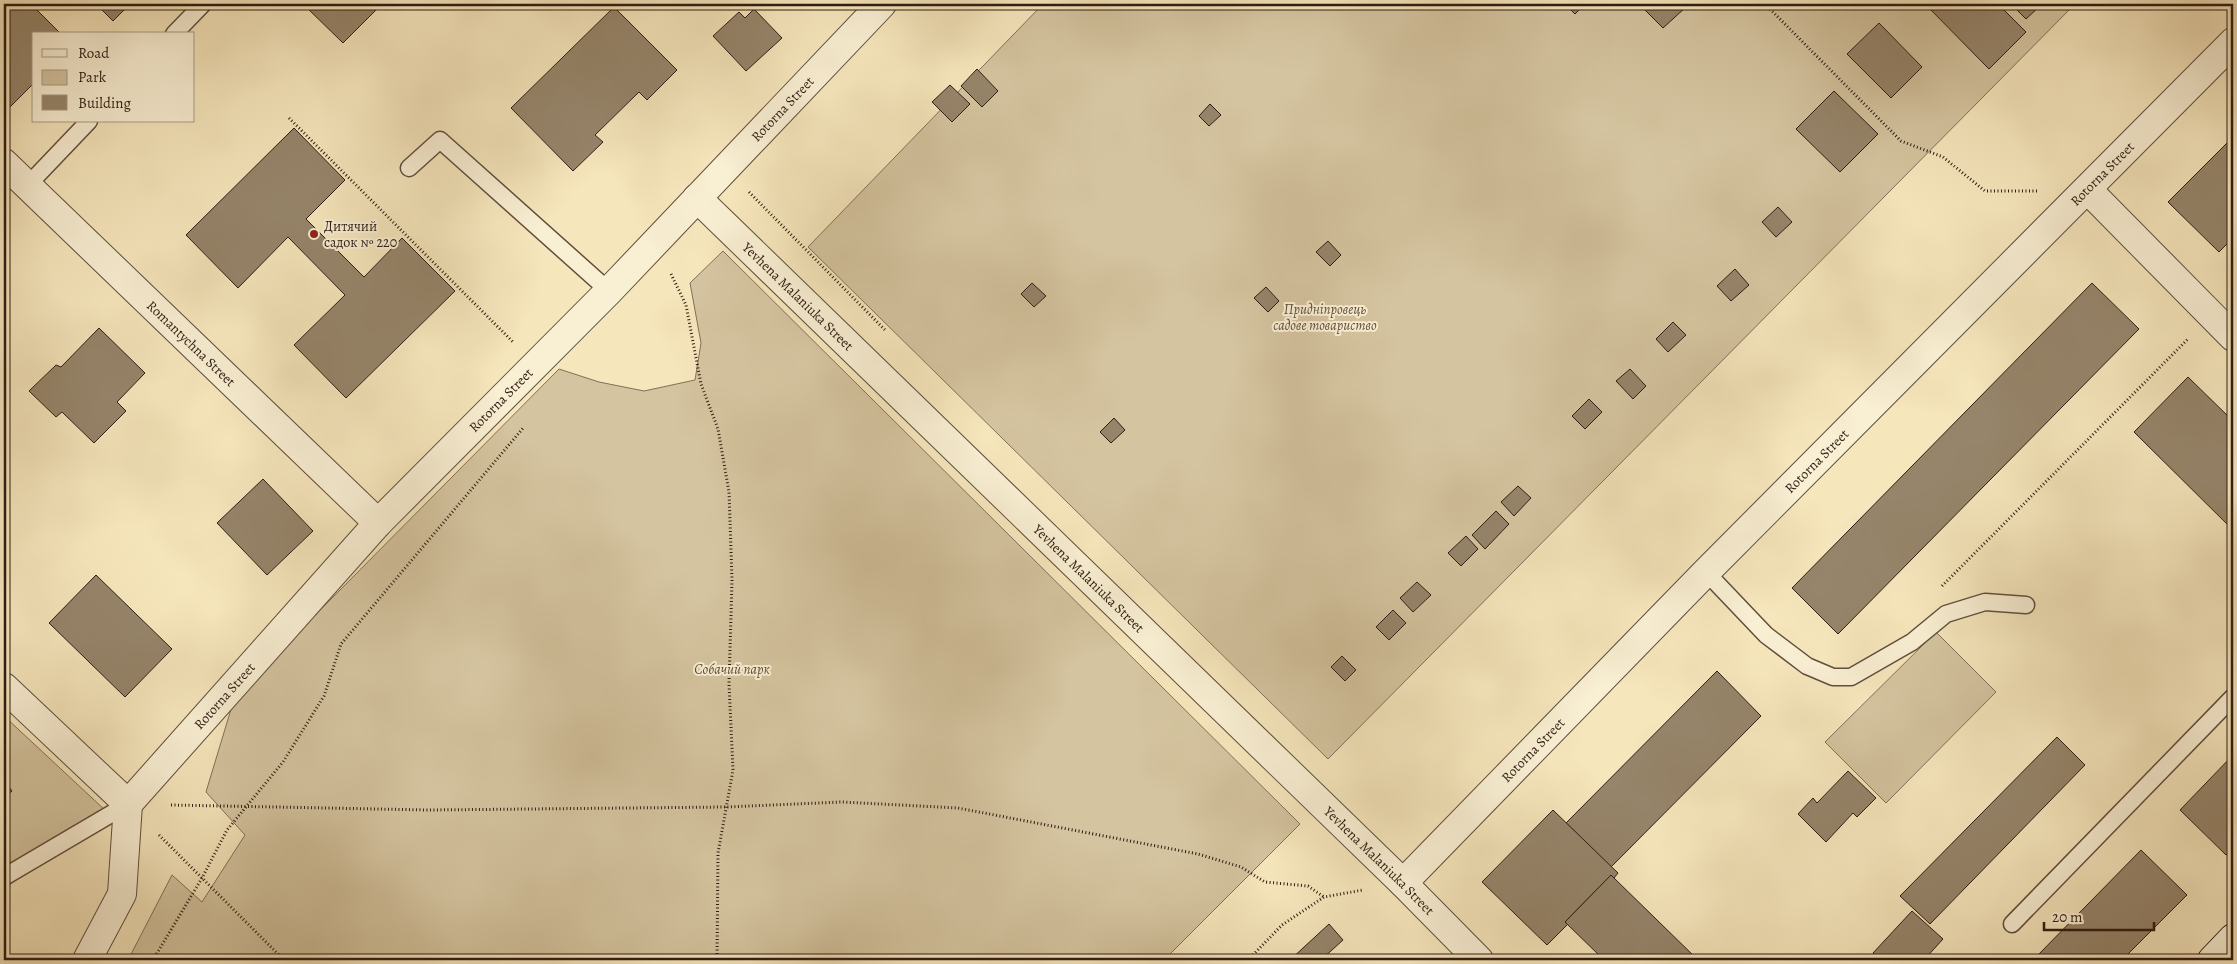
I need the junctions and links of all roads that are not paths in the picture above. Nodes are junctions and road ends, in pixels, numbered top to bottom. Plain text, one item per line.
1 (204, 4) edge
2 (880, 5) edge
3 (176, 32) edge
4 (2233, 42) edge
5 (88, 122) edge
6 (4, 164) edge
7 (409, 168) dead end
8 (27, 186) junction
9 (2088, 190) junction
10 (698, 198) junction
11 (609, 291) junction
12 (2225, 324) edge
13 (378, 523) junction
14 (1706, 572) junction
15 (2026, 605) dead end
16 (4, 687) edge
17 (2233, 697) edge
18 (128, 804) junction
19 (4, 877) edge
20 (1403, 883) junction
21 (2012, 924) dead end
22 (2233, 938) edge
23 (87, 960) edge
24 (1479, 960) edge
25 (2212, 960) edge

1 - 3 lane
2 - 10 street, Rotorna Street
4 - 9 street, Rotorna Street
5 - 8 lane
6 - 8 street, Romantychna Street
7 - 11 lane
8 - 13 street, Romantychna Street
9 - 12 street
9 - 14 street, Rotorna Street
10 - 11 street, Rotorna Street
10 - 20 street, Yevhena Malaniuka Street
11 - 13 street, Rotorna Street
13 - 18 street, Rotorna Street
14 - 15 lane
14 - 20 street, Rotorna Street
16 - 18 street
17 - 21 lane
18 - 19 lane
18 - 23 street
20 - 24 street, Yevhena Malaniuka Street
22 - 25 street

